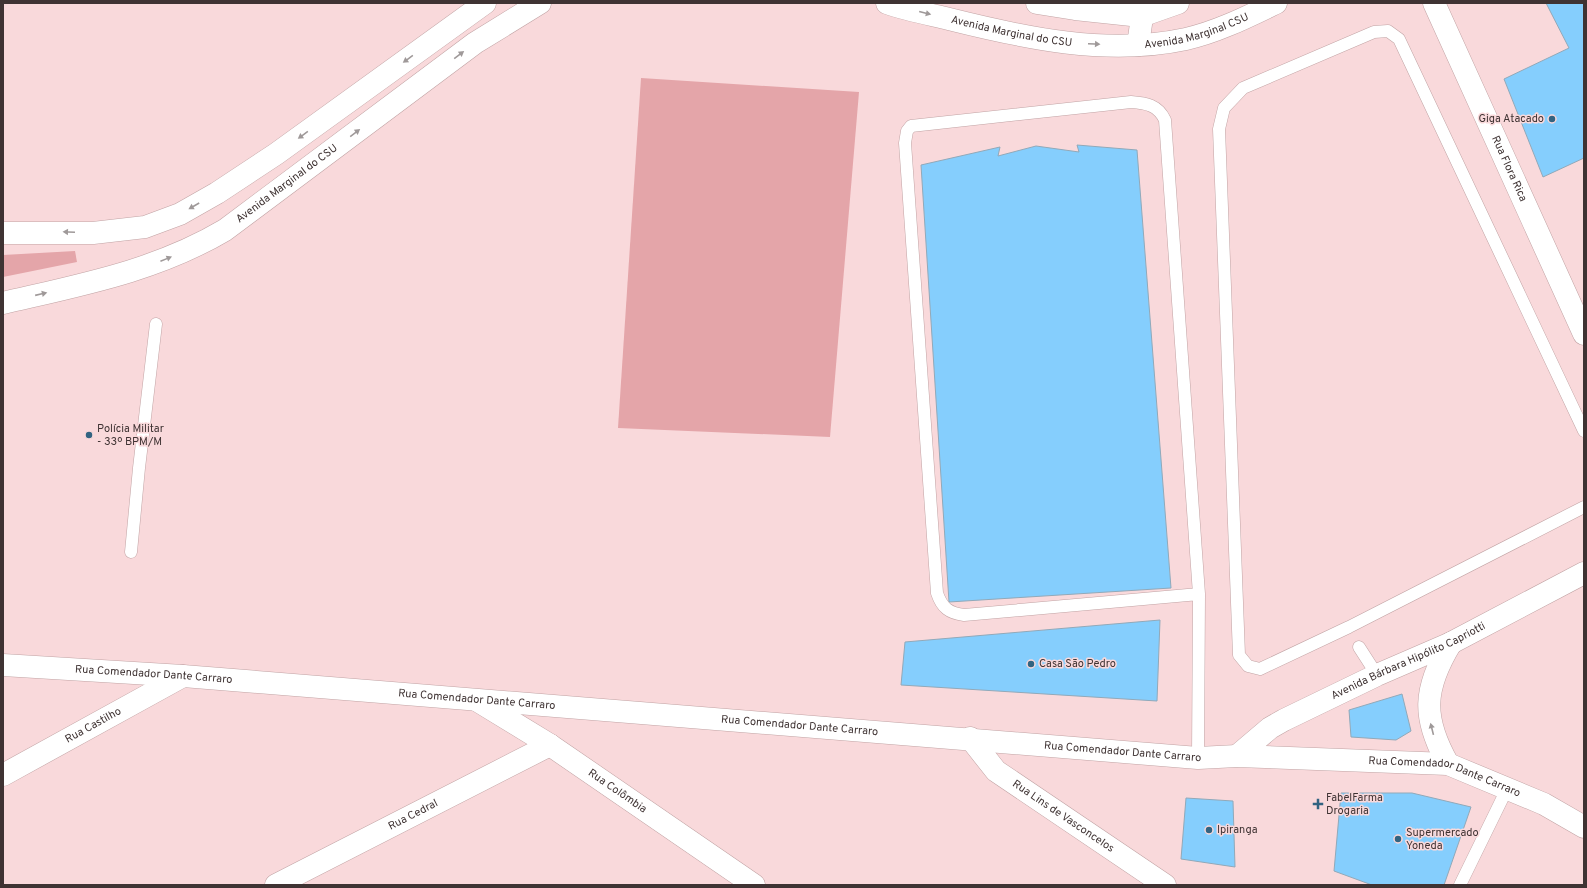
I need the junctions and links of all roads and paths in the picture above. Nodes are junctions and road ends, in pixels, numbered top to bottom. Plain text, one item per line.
1 (485, 3) edge
2 (540, 3) edge
3 (887, 3) edge
4 (1038, 3) edge
5 (1178, 3) edge
6 (1276, 3) edge
7 (1434, 3) edge
8 (1142, 9) edge
9 (1138, 44) junction
10 (3, 232) edge
11 (3, 304) edge
12 (156, 324) dead end
13 (1584, 334) edge
14 (1584, 431) edge
15 (1584, 507) edge
16 (131, 552) dead end
17 (1584, 573) edge
18 (1199, 594) junction
19 (1451, 643) junction
20 (1359, 647) dead end
21 (3, 665) edge
22 (1377, 675) junction
23 (183, 676) junction
24 (478, 701) junction
25 (970, 738) junction
26 (550, 745) junction
27 (1237, 756) junction
28 (1198, 758) junction
29 (1448, 764) junction
30 (3, 775) edge
31 (1507, 789) junction
32 (1584, 827) edge
33 (276, 885) edge
34 (754, 885) edge
35 (1165, 885) edge
36 (1460, 885) edge

1 -> 10 street
11 -> 2 street, Avenida Marginal do CSU
3 -> 9 street, Avenida Marginal do CSU
4 - 8 street
5 - 8 street
6 - 9 street, Avenida Marginal CSU
7 - 13 street, Rua Flora Rica
8 - 9 street
12 - 16 lane
14 - 15 lane
17 - 19 street, Avenida Bárbara Hipólito Capriotti
18 - 18 lane
18 - 28 lane
19 - 22 street, Avenida Bárbara Hipólito Capriotti
29 -> 19 street
20 - 22 lane
21 - 23 street, Rua Comendador Dante Carraro
22 - 27 street, Avenida Bárbara Hipólito Capriotti
23 - 24 street, Rua Comendador Dante Carraro
23 - 30 street, Rua Castilho
24 - 25 street, Rua Comendador Dante Carraro
24 - 26 street, Rua Colômbia
25 - 28 street, Rua Comendador Dante Carraro
25 - 35 street, Rua Lins de Vasconcelos
26 - 33 street, Rua Cedral
26 - 34 street, Rua Colômbia
27 - 28 street, Rua Comendador Dante Carraro
27 - 29 street, Rua Comendador Dante Carraro
29 - 31 street, Rua Comendador Dante Carraro
31 - 32 street, Rua Comendador Dante Carraro
31 - 36 lane

